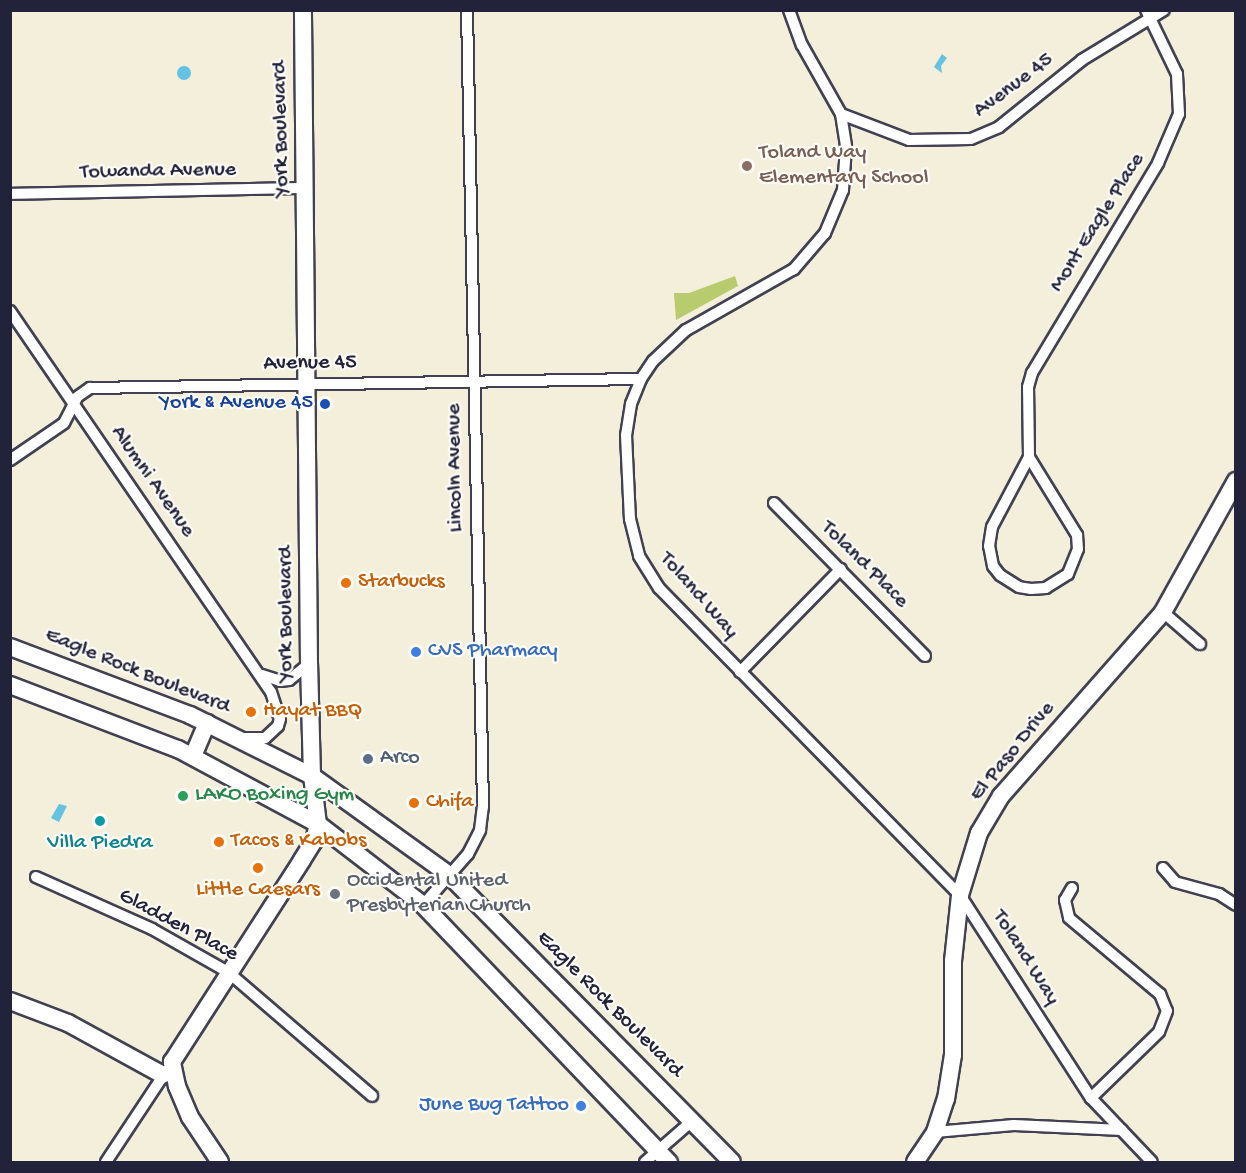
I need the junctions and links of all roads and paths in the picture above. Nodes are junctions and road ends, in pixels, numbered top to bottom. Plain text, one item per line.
1 (303, 10) edge
2 (467, 10) edge
3 (789, 10) edge
4 (1164, 10) edge
5 (1148, 15) edge
6 (841, 114) junction
7 (306, 188) junction
8 (10, 194) edge
9 (10, 311) edge
10 (641, 379) junction
11 (474, 381) junction
12 (309, 384) junction
13 (75, 403) junction
14 (1029, 457) junction
15 (10, 460) edge
16 (1236, 481) edge
17 (774, 503) dead end
18 (841, 569) junction
19 (1163, 612) junction
20 (1200, 644) dead end
21 (10, 646) edge
22 (925, 656) dead end
23 (309, 664) junction
24 (740, 672) junction
25 (262, 675) junction
26 (10, 684) edge
27 (207, 723) junction
28 (230, 733) junction
29 (193, 756) junction
30 (312, 776) junction
31 (318, 824) junction
32 (1163, 868) dead end
33 (448, 874) junction
34 (36, 877) dead end
35 (1072, 888) dead end
36 (960, 895) junction
37 (423, 905) junction
38 (1236, 905) edge
39 (228, 972) junction
40 (10, 1001) edge
41 (168, 1069) junction
42 (372, 1096) dead end
43 (1091, 1098) junction
44 (692, 1120) junction
45 (1122, 1130) junction
46 (935, 1132) junction
47 (657, 1159) edge
48 (106, 1162) edge
49 (220, 1162) edge
50 (732, 1162) edge
51 (915, 1162) edge
52 (1152, 1162) edge

1 - 7 main road, York Boulevard
2 - 11 street, Lincoln Avenue
3 - 6 street, Toland Way
4 - 5 street, Avenue 45
5 - 6 street, Avenue 45
5 - 14 street, Mont Eagle Place
6 - 10 street, Toland Way
7 - 8 street, Towanda Avenue
7 - 12 main road, York Boulevard
9 - 13 street, Alumni Avenue
10 - 11 street, Avenue 45
10 - 24 street, Toland Way
11 - 12 street, Avenue 45
11 - 33 street, Lincoln Avenue
12 - 13 street, Avenue 45
12 - 23 main road, York Boulevard
13 - 15 street, Avenue 45
13 - 25 street, Alumni Avenue
14 - 14 street, Mont Eagle Place
16 - 19 main road, El Paso Drive
17 - 18 street, Toland Place
18 - 22 street, Toland Place
18 - 24 street
19 - 20 street
19 - 36 main road, El Paso Drive
21 - 27 main road, Eagle Rock Boulevard
23 - 25 street
23 - 30 main road, York Boulevard
24 - 36 street, Toland Way
25 - 28 street, Alumni Avenue
26 - 29 main road
27 - 28 main road, Eagle Rock Boulevard
27 - 29 main road
28 - 30 main road, Eagle Rock Boulevard
29 - 31 main road
30 - 31 main road, York Boulevard
30 - 33 main road, Eagle Rock Boulevard
31 - 37 main road
31 - 39 main road, York Boulevard
32 - 38 street
33 - 37 street, Lincoln Avenue
33 - 44 main road, Eagle Rock Boulevard
34 - 39 street, Gladden Place
35 - 43 street
36 - 43 street, Toland Way
36 - 46 main road, El Paso Drive
37 - 47 main road
39 - 41 main road, York Boulevard
39 - 42 street, Gladden Place
40 - 41 main road
41 - 48 street
41 - 49 main road
43 - 45 street, Toland Way
44 - 47 street
44 - 50 main road, Eagle Rock Boulevard
45 - 46 street
45 - 52 street, Toland Way
46 - 51 main road, El Paso Drive

